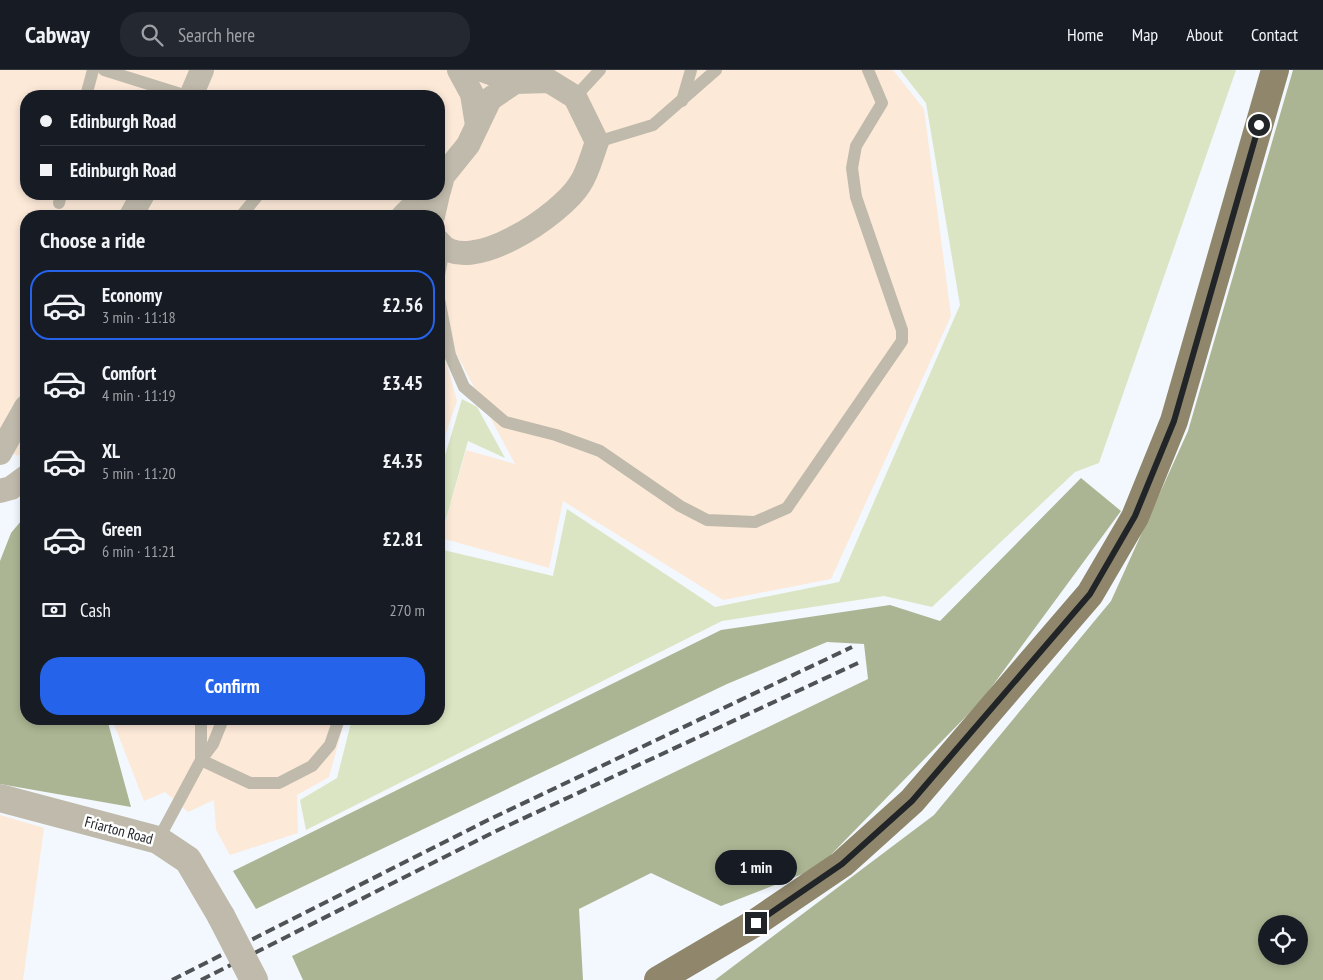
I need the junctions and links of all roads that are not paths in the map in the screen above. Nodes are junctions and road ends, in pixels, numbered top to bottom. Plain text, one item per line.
1 (93, 70) edge
2 (104, 70) edge
3 (202, 70) edge
4 (459, 70) edge
5 (482, 70) edge
6 (600, 70) edge
7 (691, 70) edge
8 (716, 70) edge
9 (868, 70) edge
10 (1275, 70) edge
11 (515, 82) junction
12 (88, 90) edge
13 (168, 90) edge
14 (194, 90) edge
15 (575, 97) junction
16 (682, 101) junction
17 (477, 125) junction
18 (597, 142) junction
19 (445, 178) edge
20 (254, 200) edge
21 (419, 200) edge
22 (245, 210) edge
23 (409, 210) edge
24 (445, 247) edge
25 (445, 330) edge
26 (20, 423) edge
27 (0, 453) edge
28 (20, 481) edge
29 (0, 491) edge
30 (201, 725) edge
31 (220, 725) edge
32 (337, 725) edge
33 (201, 760) junction
34 (0, 798) edge
35 (158, 840) junction
36 (254, 980) edge
37 (658, 980) edge

1 - 12 lane
2 - 13 lane
3 - 14 street
4 - 17 street
5 - 11 street
6 - 15 lane
7 - 16 lane
8 - 16 lane
9 - 25 lane
10 - 37 main road
11 - 15 street
11 - 17 street
15 - 18 street
16 - 18 lane
17 - 19 street
18 - 24 street
20 - 22 lane
21 - 23 street
26 - 27 street
28 - 29 street
30 - 33 lane
31 - 33 lane
32 - 33 lane
33 - 35 lane
34 - 35 street, Friarton Road
35 - 36 street, Friarton Road, bridge

